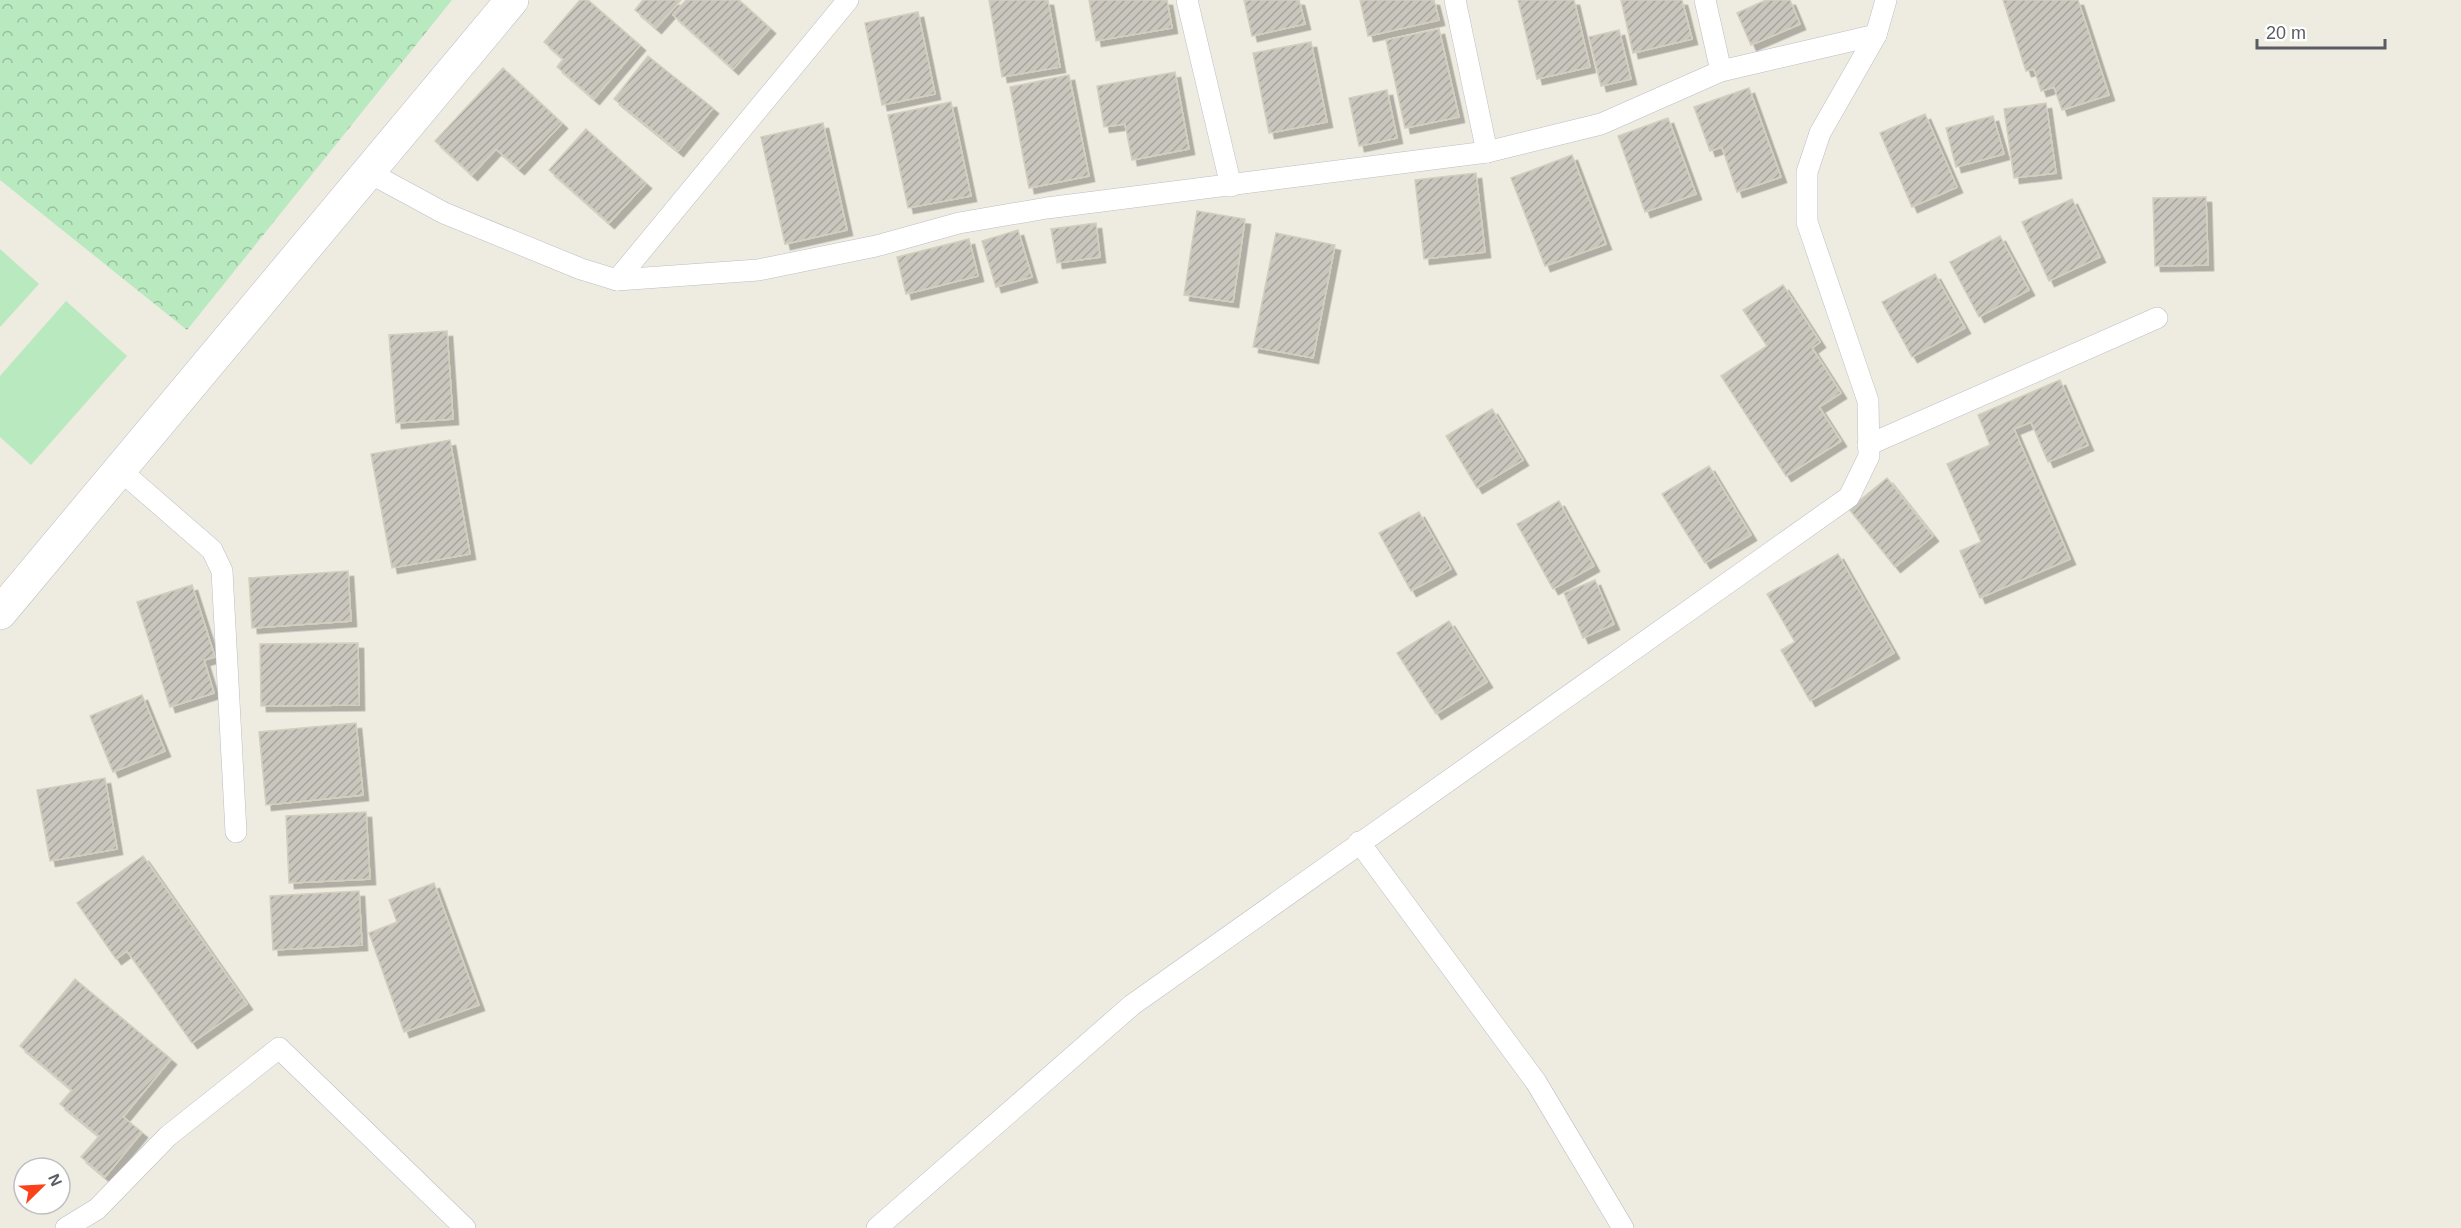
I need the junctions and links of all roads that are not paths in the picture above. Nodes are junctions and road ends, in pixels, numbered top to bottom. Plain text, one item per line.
1 (512, 0) edge
2 (848, 0) edge
3 (1187, 0) edge
4 (1455, 0) edge
5 (1705, 0) edge
6 (1886, 0) edge
7 (1876, 36) junction
8 (1721, 71) junction
9 (1488, 152) junction
10 (370, 173) junction
11 (1231, 186) junction
12 (617, 280) junction
13 (2157, 318) dead end
14 (1868, 445) junction
15 (120, 470) junction
16 (0, 614) edge
17 (236, 832) dead end
18 (1359, 842) junction
19 (66, 1228) edge
20 (465, 1228) edge
21 (877, 1228) edge
22 (1623, 1228) edge

1 - 10 street
2 - 12 lane
3 - 11 lane
4 - 9 lane
5 - 8 lane
6 - 7 lane
7 - 8 lane
7 - 14 lane
8 - 9 lane
9 - 11 lane
10 - 12 lane
10 - 15 street
11 - 12 lane
13 - 14 lane
14 - 18 lane
15 - 16 street
15 - 17 lane
18 - 21 lane
18 - 22 lane
19 - 20 lane

